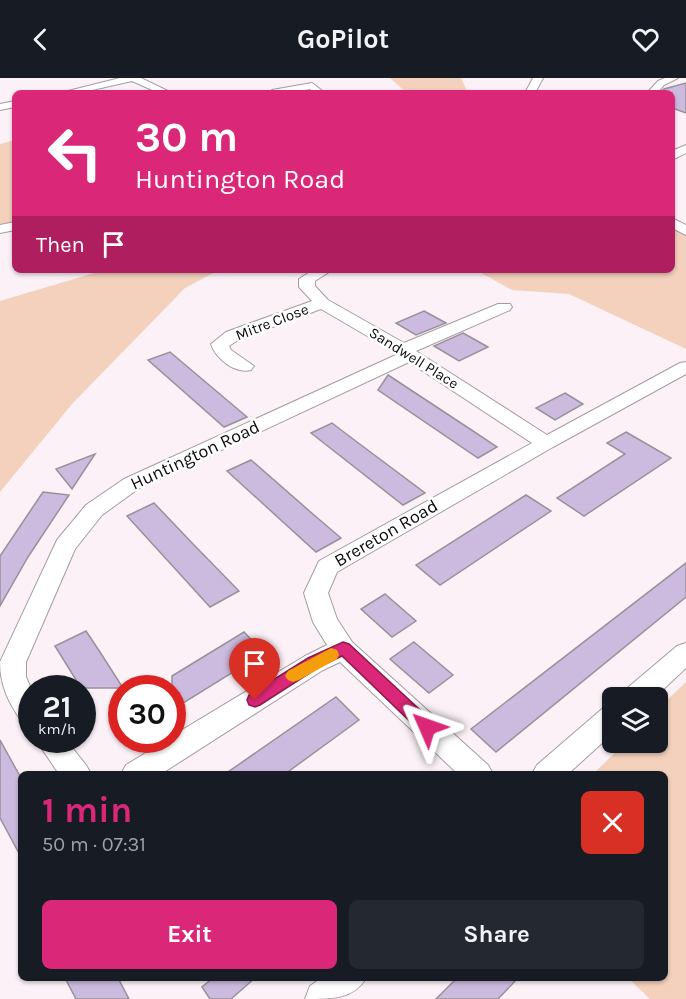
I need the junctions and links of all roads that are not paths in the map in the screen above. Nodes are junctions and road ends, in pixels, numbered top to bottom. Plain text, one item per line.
1 (133, 78) edge
2 (322, 78) edge
3 (673, 78) edge
4 (316, 89) edge
5 (79, 90) edge
6 (160, 90) edge
7 (655, 90) edge
8 (319, 273) edge
9 (322, 303) junction
10 (504, 307) dead end
11 (407, 352) junction
12 (245, 366) dead end
13 (686, 367) edge
14 (546, 443) junction
15 (343, 649) junction
16 (686, 653) edge
17 (647, 687) edge
18 (18, 695) edge
19 (602, 726) edge
20 (60, 753) edge
21 (74, 771) edge
22 (141, 771) edge
23 (475, 771) edge
24 (550, 771) edge
25 (345, 981) edge
26 (323, 999) edge

1 - 5 street
1 - 6 street
2 - 4 street
3 - 7 street
8 - 9 street, Sandwell Place
9 - 11 street, Sandwell Place
9 - 12 street, Mitre Close
10 - 11 street, Huntington Road
11 - 14 street, Sandwell Place
11 - 18 street, Huntington Road
13 - 14 street, Brereton Road
14 - 15 street, Brereton Road
15 - 22 street
15 - 23 street, Brereton Road
16 - 17 street
19 - 24 street
20 - 21 street
25 - 26 street

